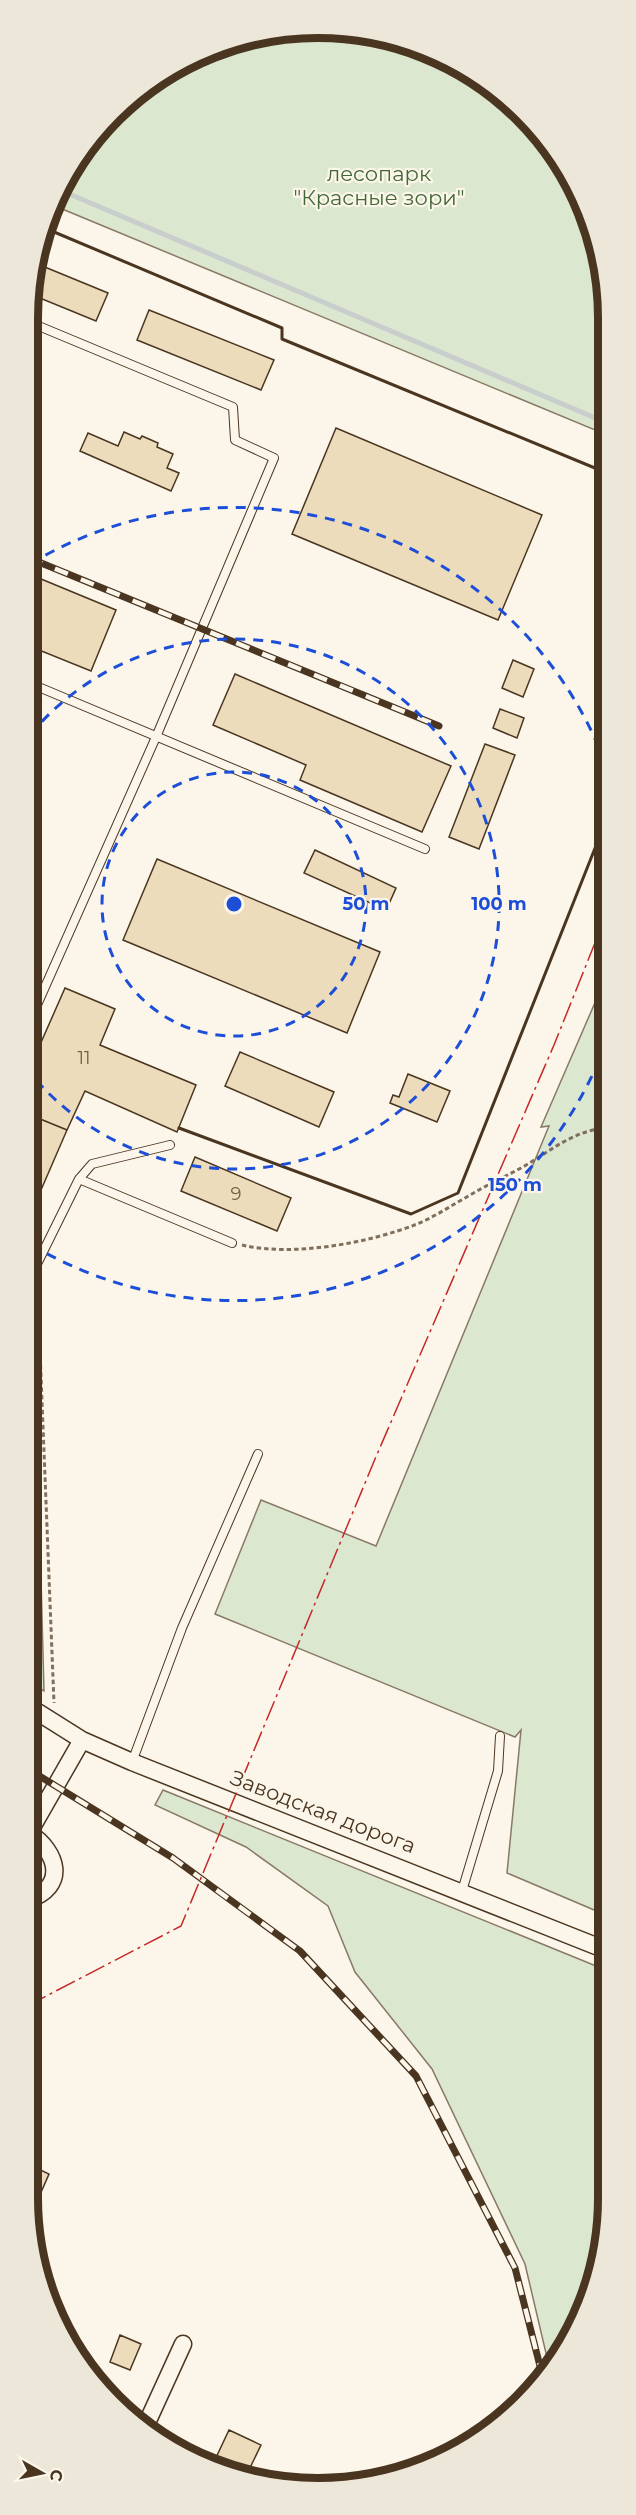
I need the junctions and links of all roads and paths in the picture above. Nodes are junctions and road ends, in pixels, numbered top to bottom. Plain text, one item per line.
1 (38, 325) edge
2 (38, 687) edge
3 (156, 737) junction
4 (425, 849) dead end
5 (38, 1001) edge
6 (598, 1129) edge
7 (170, 1145) dead end
8 (79, 1179) junction
9 (232, 1243) joint
10 (38, 1262) edge
11 (38, 1290) edge
12 (258, 1454) dead end
13 (38, 1713) edge
14 (55, 1724) junction
15 (500, 1736) dead end
16 (82, 1740) junction
17 (132, 1762) junction
18 (38, 1817) edge
19 (38, 1839) edge
20 (462, 1892) junction
21 (38, 1895) edge
22 (598, 1947) edge
23 (183, 2344) dead end
24 (149, 2421) edge

1 - 3 lane
2 - 3 lane
3 - 4 lane
3 - 5 lane
6 - 9 path
7 - 8 lane
8 - 9 lane
8 - 10 lane
11 - 14 path
12 - 17 lane
13 - 14 street, Заводская дорога
14 - 16 street, Заводская дорога
15 - 20 lane
16 - 17 street, Заводская дорога
16 - 18 street
17 - 20 street, Заводская дорога
19 - 21 street
20 - 22 street, Заводская дорога
23 - 24 street

